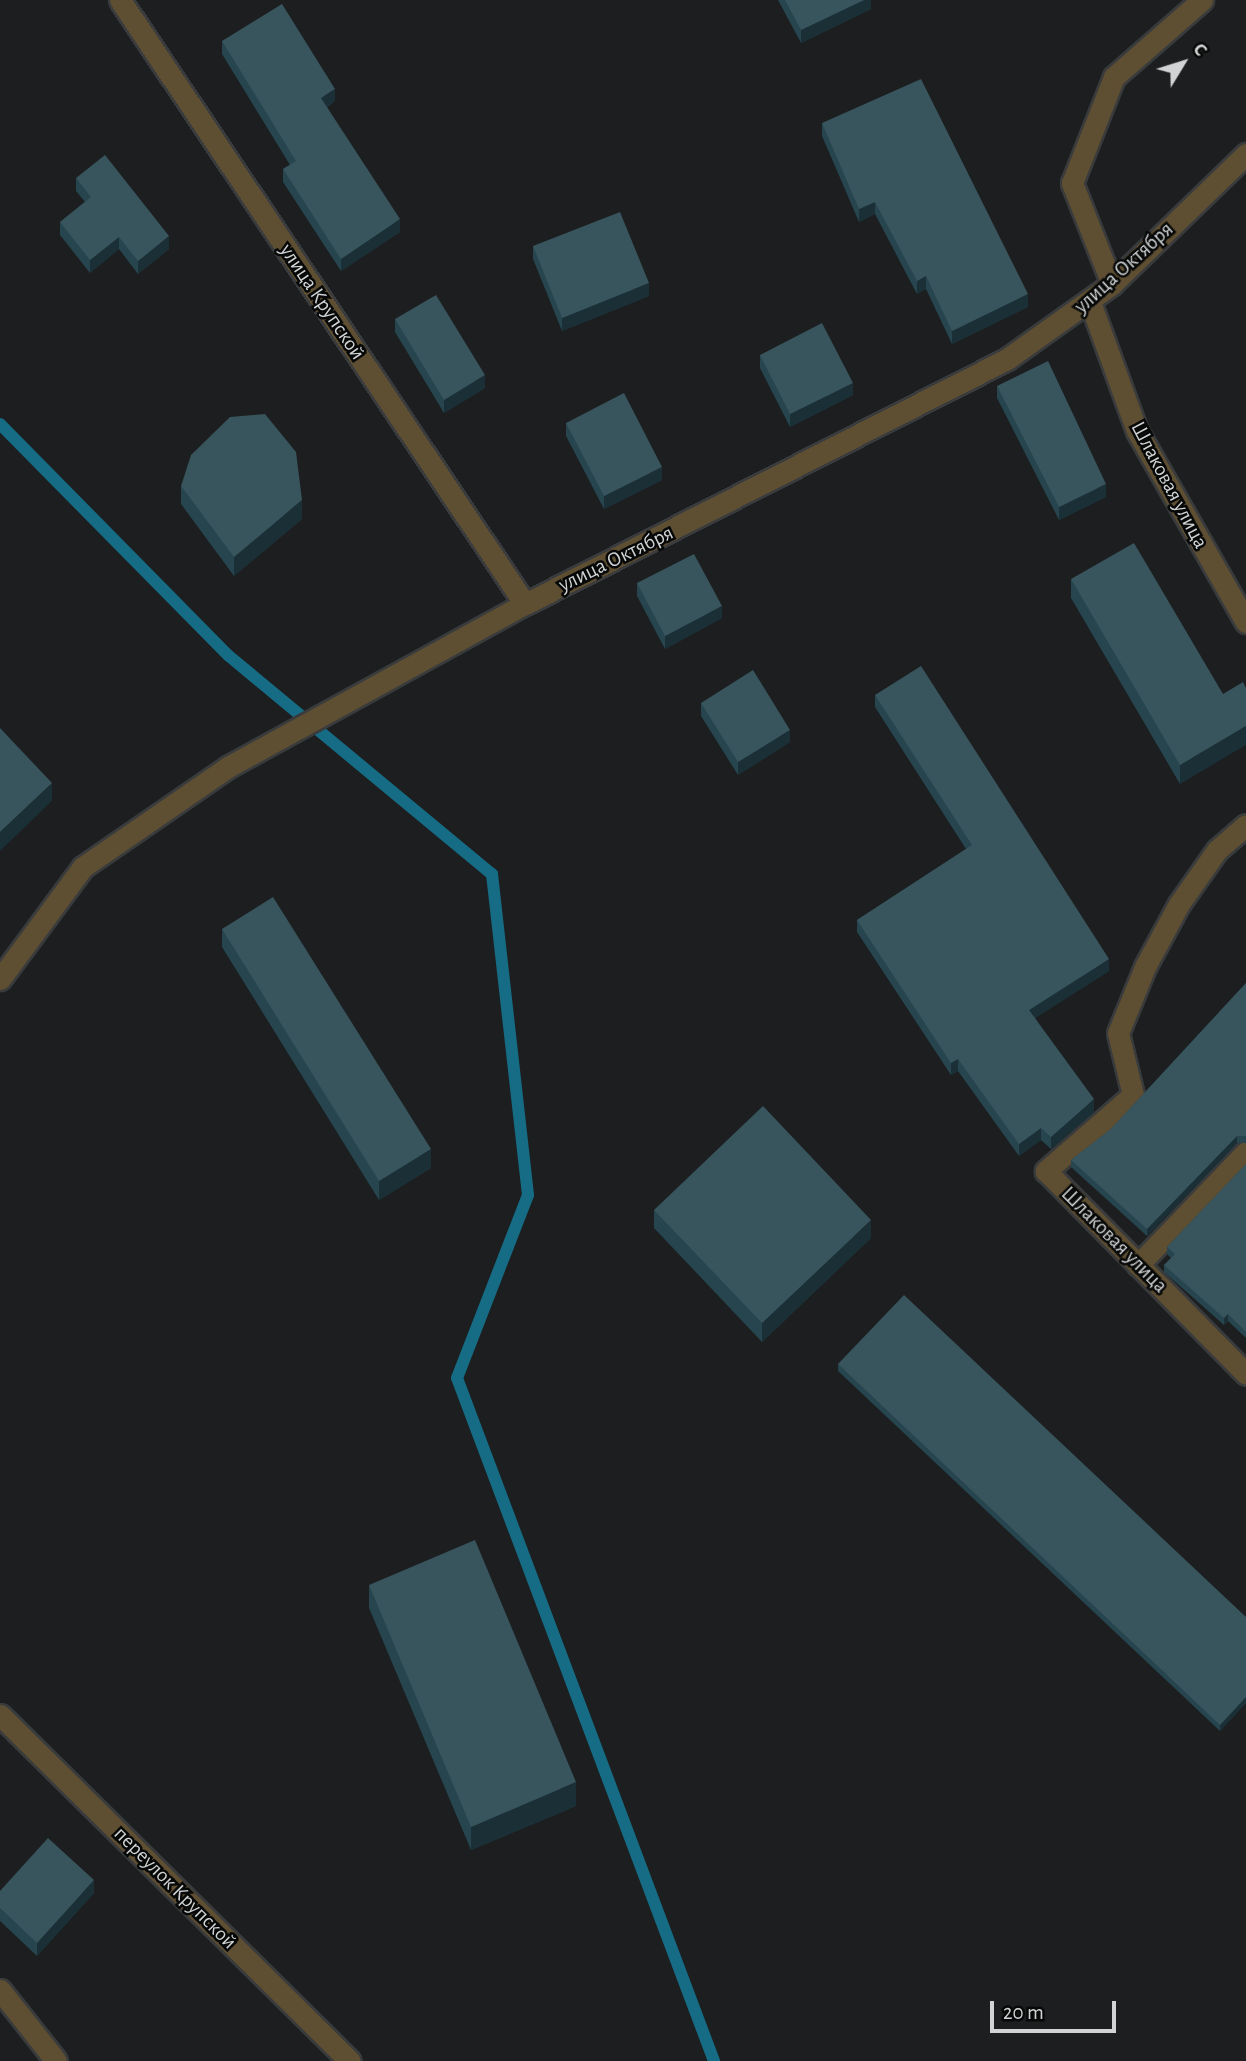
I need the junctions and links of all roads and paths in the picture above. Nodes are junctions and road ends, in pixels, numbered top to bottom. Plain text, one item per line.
1 (120, 0) edge
2 (1202, 0) edge
3 (1246, 154) edge
4 (1112, 284) junction
5 (1090, 302) junction
6 (525, 604) junction
7 (1246, 622) edge
8 (1246, 825) edge
9 (0, 979) edge
10 (1246, 1152) edge
11 (1138, 1265) junction
12 (1244, 1366) edge
13 (0, 1716) edge
14 (0, 1990) edge
15 (56, 2061) edge
16 (350, 2061) edge

1 - 6 street, улица Крупской
2 - 4 street
3 - 4 street, улица Октября
4 - 5 street, улица Октября
5 - 6 street, улица Октября
5 - 7 street, Шлаковая улица
6 - 9 street, улица Октября
8 - 11 street, Шлаковая улица
10 - 11 street
11 - 12 street, Шлаковая улица
13 - 16 street, переулок Крупской
14 - 15 street

